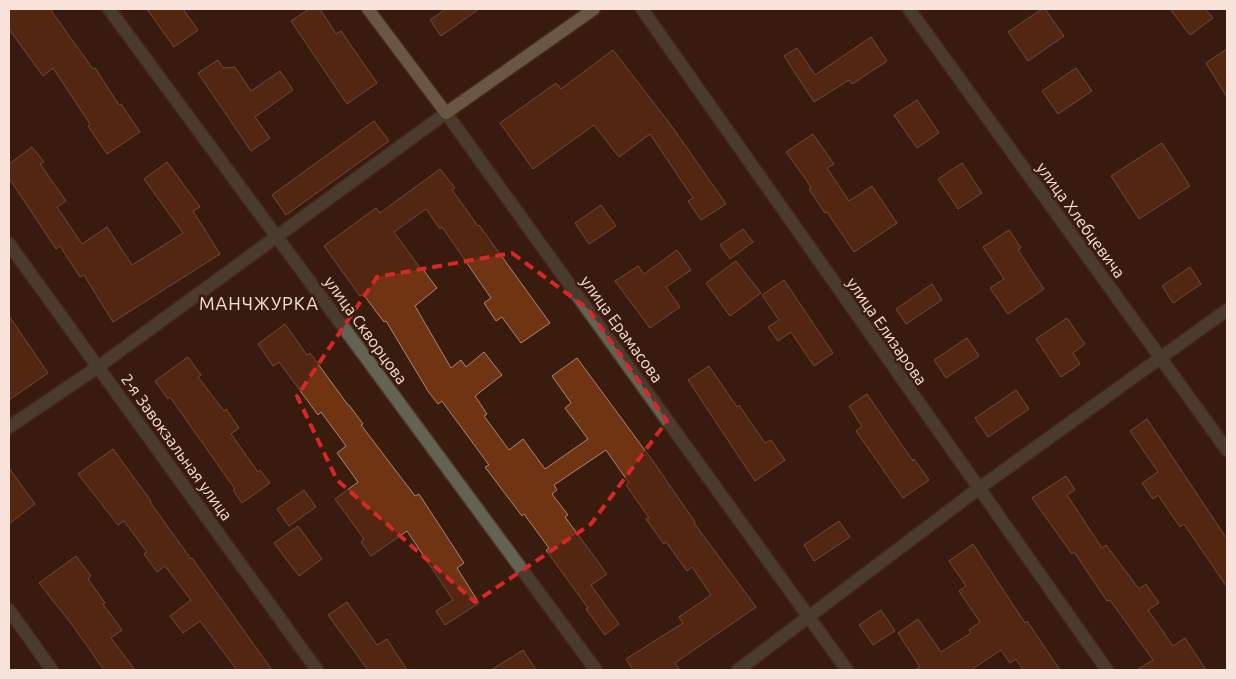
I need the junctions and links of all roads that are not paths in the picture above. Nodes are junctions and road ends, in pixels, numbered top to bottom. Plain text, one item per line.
1 (109, 9) edge
2 (368, 9) edge
3 (594, 9) edge
4 (642, 9) edge
5 (909, 9) edge
6 (446, 113) junction
7 (277, 237) junction
8 (9, 244) edge
9 (1227, 310) edge
10 (1160, 359) junction
11 (98, 367) junction
12 (9, 427) edge
13 (1227, 450) edge
14 (978, 488) junction
15 (9, 610) edge
16 (808, 617) junction
17 (52, 670) edge
18 (317, 670) edge
19 (596, 670) edge
20 (738, 670) edge
21 (848, 670) edge
22 (1107, 670) edge

1 - 7 street, улица Скворцова
2 - 6 main road, улица Ерамасова
3 - 6 main road
4 - 14 street, улица Елизарова
5 - 10 street, улица Хлебцевича
6 - 7 street
6 - 16 street, улица Ерамасова
7 - 11 street
7 - 19 street, улица Скворцова
8 - 11 street, 2-я Завокзальная улица
9 - 10 street
10 - 13 street, улица Хлебцевича
10 - 14 street
11 - 12 street
11 - 18 street, 2-я Завокзальная улица
14 - 16 street
14 - 22 street, улица Елизарова
15 - 17 street
16 - 20 street
16 - 21 street, улица Ерамасова

